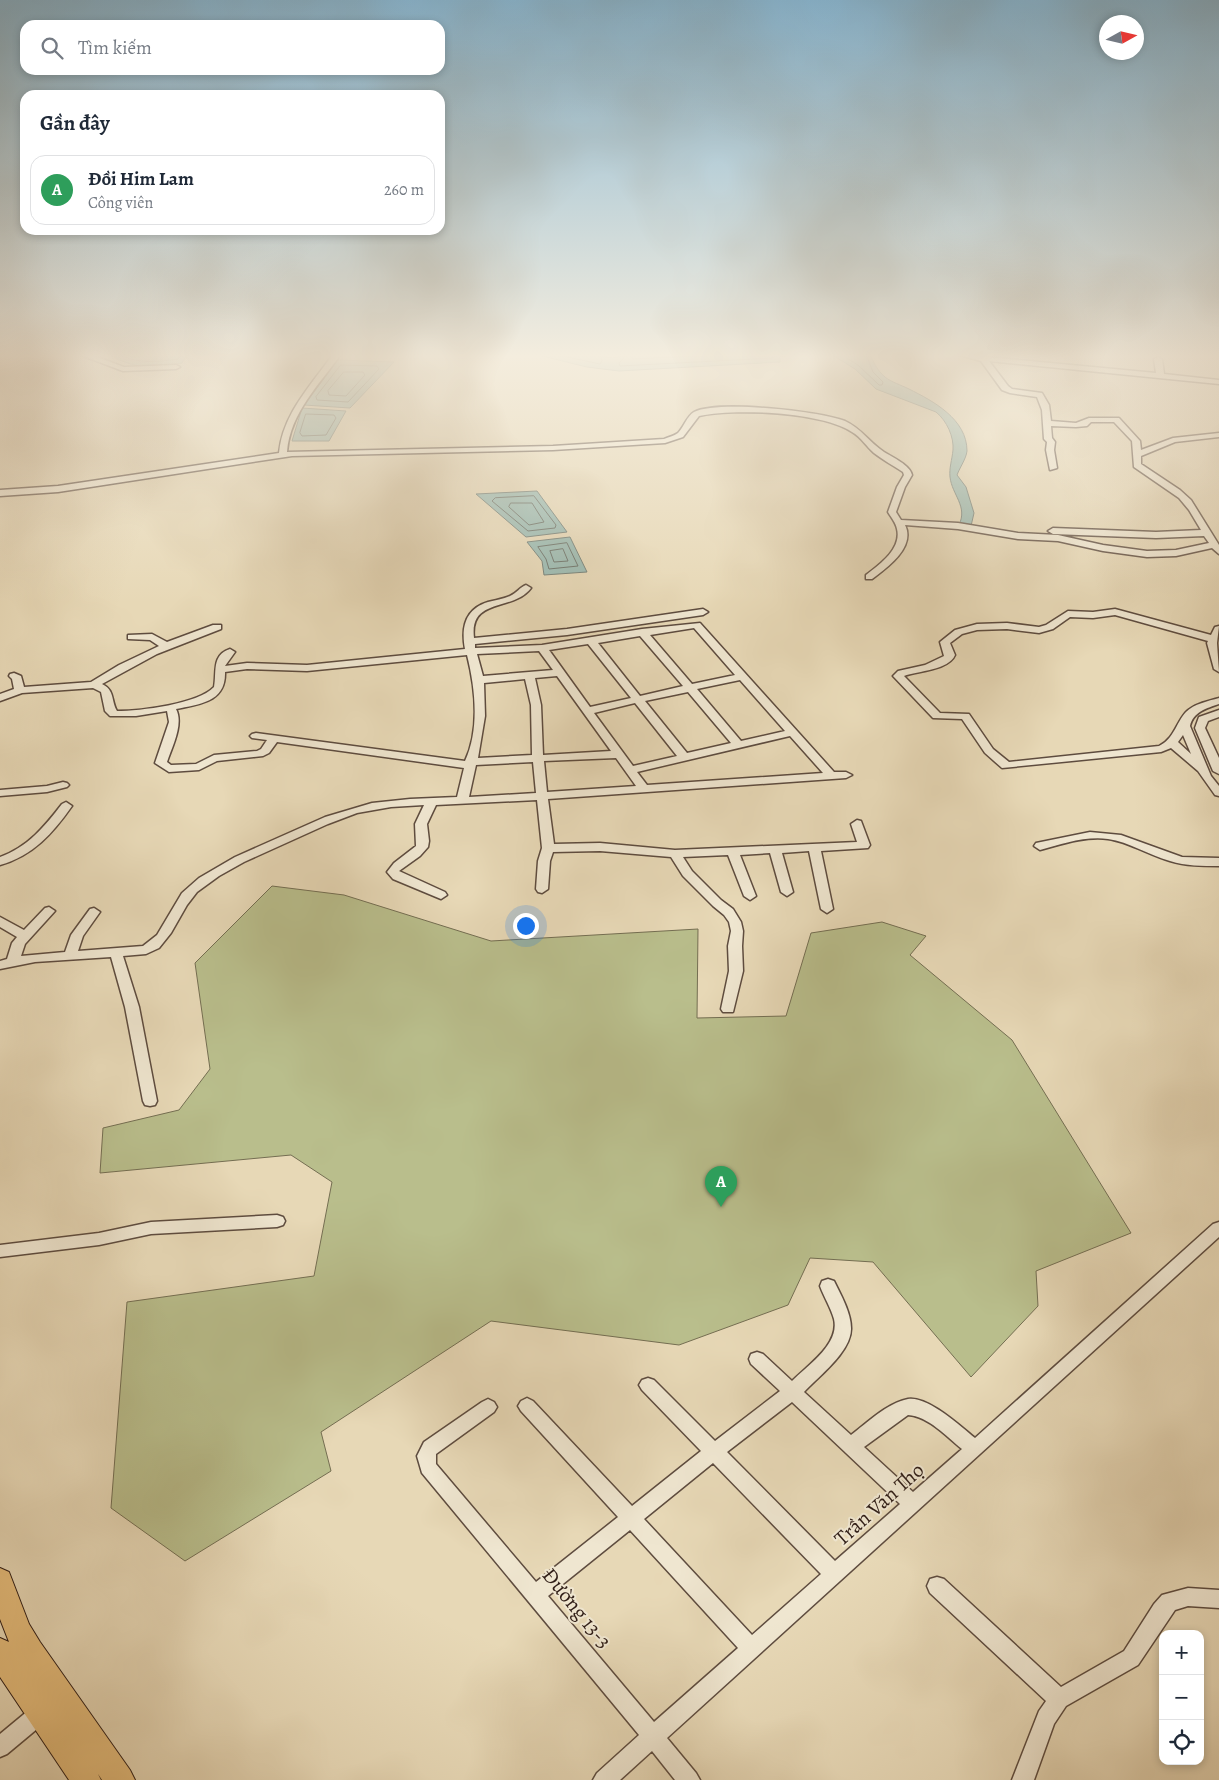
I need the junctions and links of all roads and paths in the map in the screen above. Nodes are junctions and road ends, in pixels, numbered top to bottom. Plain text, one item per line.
1 (285, 437) edge
2 (677, 437) edge
3 (862, 437) edge
4 (1048, 437) edge
5 (1132, 437) edge
6 (1200, 437) edge
7 (283, 454) junction
8 (1138, 454) junction
9 (1053, 468) dead end
10 (0, 492) edge
11 (898, 522) junction
12 (1053, 531) dead end
13 (1205, 533) junction
14 (1216, 548) edge
15 (869, 577) dead end
16 (526, 588) dead end
17 (703, 612) dead end
18 (217, 627) dead end
19 (1219, 629) edge
20 (642, 632) junction
21 (132, 637) dead end
22 (1213, 639) junction
23 (590, 640) junction
24 (165, 646) junction
25 (471, 646) junction
26 (542, 648) junction
27 (230, 652) dead end
28 (1219, 669) edge
29 (219, 670) junction
30 (560, 673) junction
31 (529, 675) junction
32 (14, 676) dead end
33 (743, 676) junction
34 (478, 680) junction
35 (94, 685) junction
36 (690, 687) junction
37 (20, 690) junction
38 (0, 698) edge
39 (636, 700) junction
40 (170, 707) junction
41 (1217, 707) edge
42 (588, 711) junction
43 (1186, 722) junction
44 (793, 732) junction
45 (256, 736) dead end
46 (274, 738) junction
47 (1172, 743) junction
48 (739, 745) junction
49 (619, 754) junction
50 (684, 757) junction
51 (538, 760) junction
52 (470, 764) junction
53 (630, 770) junction
54 (1204, 770) junction
55 (1219, 771) edge
56 (846, 775) dead end
57 (831, 776) junction
58 (63, 785) dead end
59 (644, 789) junction
60 (0, 793) edge
61 (1219, 793) edge
62 (541, 796) junction
63 (462, 801) junction
64 (431, 802) junction
65 (66, 806) dead end
66 (857, 824) dead end
67 (1040, 846) dead end
68 (548, 848) junction
69 (814, 848) junction
70 (776, 850) junction
71 (733, 852) junction
72 (675, 854) junction
73 (0, 861) edge
74 (1219, 862) edge
75 (542, 889) dead end
76 (787, 892) dead end
77 (441, 895) dead end
78 (750, 896) dead end
79 (827, 909) dead end
80 (48, 911) dead end
81 (94, 912) dead end
82 (0, 921) edge
83 (24, 936) junction
84 (116, 953) junction
85 (70, 955) junction
86 (6, 963) edge
87 (728, 1009) dead end
88 (150, 1101) dead end
89 (277, 1220) dead end
90 (1219, 1228) edge
91 (0, 1250) edge
92 (828, 1286) dead end
93 (756, 1359) dead end
94 (648, 1385) dead end
95 (792, 1392) junction
96 (527, 1406) dead end
97 (488, 1407) dead end
98 (851, 1446) junction
99 (975, 1449) junction
100 (715, 1451) junction
101 (913, 1504) junction
102 (631, 1520) junction
103 (835, 1574) junction
104 (0, 1581) edge
105 (937, 1586) dead end
106 (535, 1594) junction
107 (1218, 1599) edge
108 (751, 1648) junction
109 (0, 1652) edge
110 (1059, 1699) junction
111 (51, 1705) junction
112 (652, 1738) junction
113 (0, 1746) edge
114 (86, 1780) edge
115 (120, 1780) edge
116 (604, 1780) edge
117 (688, 1780) edge
118 (1023, 1780) edge

1 - 7 street
2 - 7 street
3 - 11 street
4 - 9 street
5 - 8 street
6 - 8 street
7 - 10 street
8 - 13 street
11 - 14 street
11 - 15 street
12 - 13 street
13 - 14 street
16 - 25 street
17 - 25 street
18 - 24 street
19 - 22 street
20 - 23 street
20 - 33 street
20 - 36 street
21 - 24 street
22 - 28 street
22 - 47 street
23 - 26 street
23 - 39 street
24 - 35 street
25 - 26 street
25 - 29 street
25 - 34 street
26 - 30 street
27 - 29 street
29 - 40 street
30 - 31 street
30 - 42 street
31 - 34 street
31 - 51 street
32 - 37 street
33 - 36 street
33 - 44 street
34 - 52 street
35 - 37 street
35 - 40 street
36 - 39 street
36 - 48 street
37 - 38 street
39 - 42 street
39 - 50 street
40 - 46 street
41 - 43 street
41 - 55 street
42 - 49 street
43 - 47 street
43 - 54 street
44 - 48 street
44 - 57 street
45 - 46 street
46 - 52 street
47 - 54 street
48 - 50 street
49 - 51 street
49 - 53 street
50 - 53 street
51 - 52 street
51 - 62 street
52 - 63 street
53 - 59 street
54 - 61 street
56 - 57 street
57 - 59 street
58 - 60 street
59 - 62 street
62 - 63 street
62 - 68 street
63 - 64 street
64 - 77 street
64 - 84 street
65 - 73 street
66 - 69 street
67 - 74 street
68 - 72 street
68 - 75 street
69 - 70 street
69 - 79 street
70 - 71 street
70 - 76 street
71 - 72 street
71 - 78 street
72 - 87 street
80 - 83 street
81 - 85 street
82 - 83 street
83 - 86 street
84 - 85 street
84 - 88 street
85 - 86 street
89 - 91 street
90 - 99 street, Trần Văn Thọ
92 - 95 street
93 - 95 street
94 - 100 street
95 - 98 street
95 - 100 street
96 - 102 street
97 - 106 street, Đường 13-3
98 - 99 street
98 - 101 street
99 - 101 street, Trần Văn Thọ
100 - 102 street
100 - 103 street
101 - 103 street, Trần Văn Thọ
102 - 106 street
102 - 108 street
103 - 108 street, Trần Văn Thọ
104 - 111 highway
105 - 110 street
106 - 112 street, Đường 13-3
107 - 110 street
108 - 112 street, Trần Văn Thọ
109 - 111 highway
110 - 118 street
111 - 113 street
111 - 114 highway
111 - 115 highway
112 - 116 street, Trần Văn Thọ
112 - 117 street, Đường 13-3

